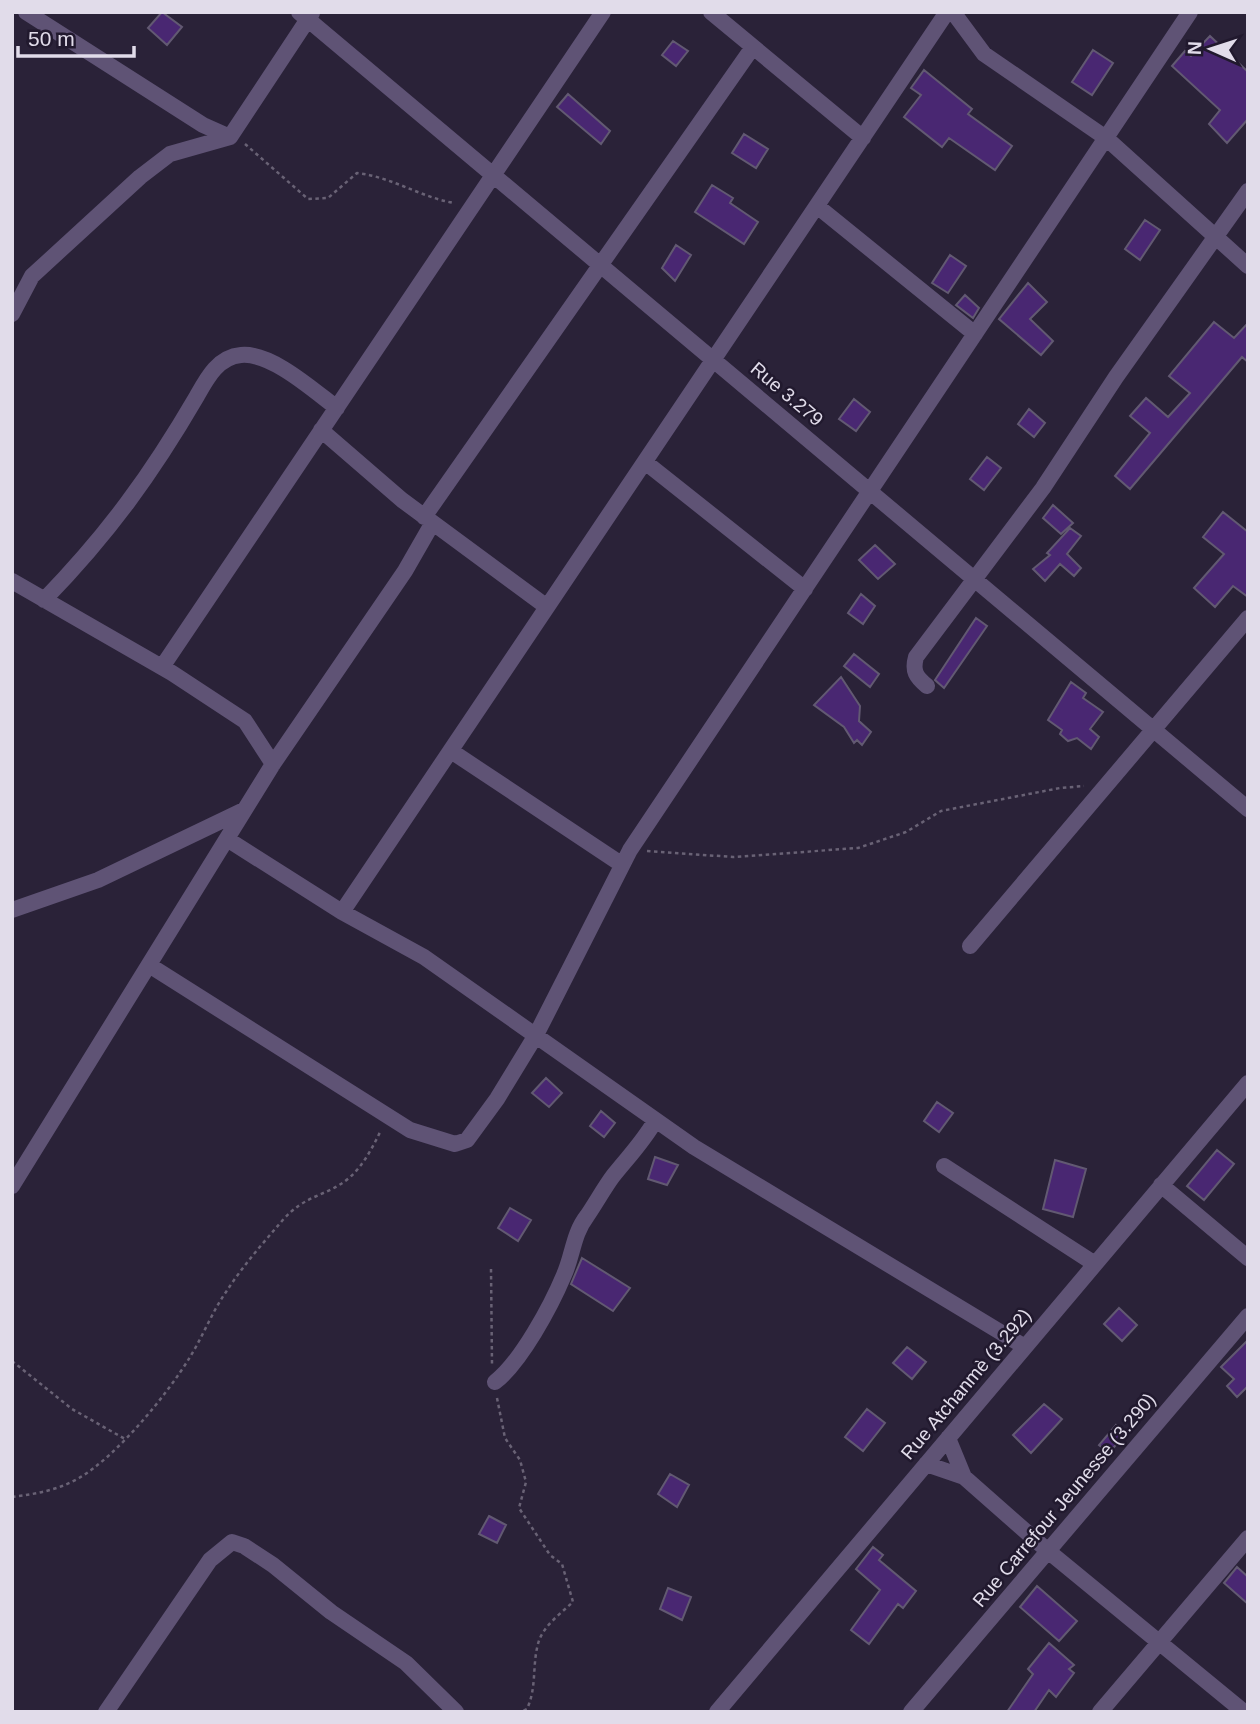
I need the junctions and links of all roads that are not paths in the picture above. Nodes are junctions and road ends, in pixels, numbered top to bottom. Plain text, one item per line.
1 (26, 12) edge
2 (603, 12) edge
3 (712, 12) edge
4 (947, 12) edge
5 (953, 12) edge
6 (1190, 12) edge
7 (306, 15) edge
8 (753, 47) junction
9 (230, 137) junction
10 (863, 138) junction
11 (1106, 138) junction
12 (493, 175) junction
13 (1248, 191) edge
14 (817, 206) junction
15 (1216, 237) junction
16 (599, 264) junction
17 (1248, 266) edge
18 (12, 314) edge
19 (975, 334) junction
20 (713, 360) junction
21 (337, 408) junction
22 (321, 430) junction
23 (645, 462) junction
24 (869, 491) junction
25 (428, 520) junction
26 (975, 579) junction
27 (12, 581) edge
28 (805, 589) junction
29 (44, 600) junction
30 (547, 607) junction
31 (1248, 618) edge
32 (162, 667) junction
33 (927, 686) dead end
34 (1154, 730) junction
35 (451, 751) junction
36 (273, 764) junction
37 (1248, 809) edge
38 (244, 810) junction
39 (227, 839) junction
40 (621, 864) junction
41 (12, 910) edge
42 (342, 912) junction
43 (970, 946) dead end
44 (149, 965) junction
45 (536, 1035) junction
46 (1248, 1083) edge
47 (655, 1121) junction
48 (944, 1166) dead end
49 (1161, 1185) junction
50 (12, 1186) edge
51 (1248, 1258) edge
52 (1095, 1264) junction
53 (1248, 1317) edge
54 (1025, 1347) junction
55 (495, 1382) road end
56 (948, 1438) junction
57 (926, 1464) junction
58 (964, 1477) junction
59 (1248, 1538) edge
60 (1048, 1551) junction
61 (1160, 1643) junction
62 (106, 1712) edge
63 (456, 1712) edge
64 (717, 1712) edge
65 (912, 1712) edge
66 (1100, 1712) edge
67 (1244, 1712) edge

1 - 9 street
2 - 12 street
3 - 8 street
4 - 10 street
5 - 11 street
6 - 11 street
7 - 9 street
7 - 12 street, Rue 3.279
8 - 10 street
8 - 16 street
9 - 18 street
10 - 14 street
11 - 15 street
11 - 19 street
12 - 16 street, Rue 3.279
12 - 21 street
13 - 15 street
14 - 19 street
14 - 20 street
15 - 17 street
15 - 26 street
16 - 20 street, Rue 3.279
16 - 25 street
19 - 24 street
20 - 23 street
20 - 24 street, Rue 3.279
21 - 22 street
21 - 29 street
22 - 25 street
22 - 32 street
23 - 28 street
23 - 30 street
24 - 26 street, Rue 3.279
24 - 28 street
25 - 30 street
25 - 36 street
26 - 33 street
26 - 34 street, Rue 3.279
27 - 29 street
28 - 40 street
29 - 32 street
30 - 35 street
31 - 34 street
32 - 36 street
34 - 37 street, Rue 3.279
34 - 43 street
35 - 40 street
35 - 42 street
36 - 38 street
38 - 39 street
38 - 41 street
39 - 42 street
39 - 44 street
40 - 45 street
42 - 45 street
44 - 45 street
44 - 50 street
45 - 47 street
46 - 49 street, Rue Atchanmè (3.292)
47 - 54 street
47 - 55 street
48 - 52 street
49 - 51 street
49 - 52 street, Rue Atchanmè (3.292)
52 - 54 street, Rue Atchanmè (3.292)
53 - 60 street, Rue Carrefour Jeunesse (3.290)
54 - 56 street, Rue Atchanmè (3.292)
56 - 57 street, Rue Atchanmè (3.292)
56 - 58 street
57 - 58 street
57 - 64 street, Rue Atchanmè (3.292)
58 - 60 street
59 - 61 street
60 - 61 street
60 - 65 street, Rue Carrefour Jeunesse (3.290)
61 - 66 street
61 - 67 street
62 - 63 street

